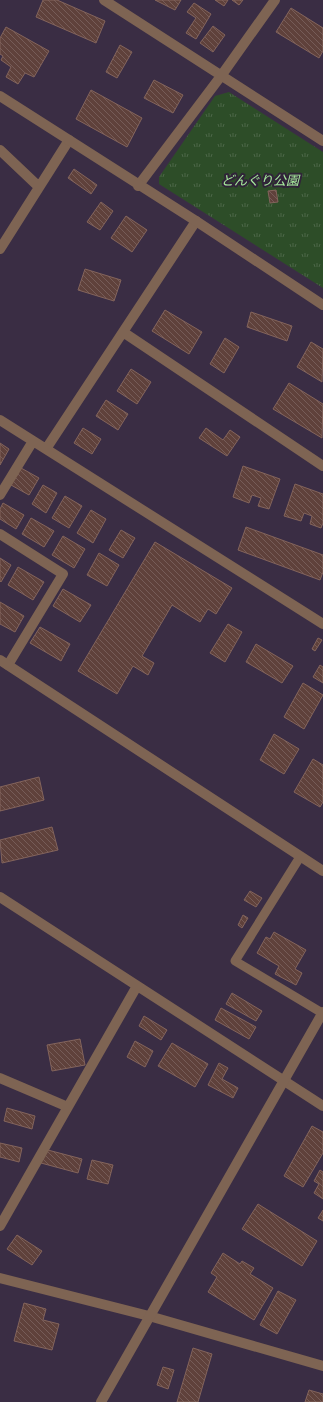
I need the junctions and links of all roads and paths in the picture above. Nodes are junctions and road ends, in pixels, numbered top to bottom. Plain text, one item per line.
1 (104, 0) edge
2 (275, 0) edge
3 (221, 76) junction
4 (0, 96) edge
5 (69, 140) junction
6 (323, 141) edge
7 (1, 154) edge
8 (138, 186) junction
9 (39, 187) junction
10 (196, 221) junction
11 (0, 249) edge
12 (323, 305) edge
13 (123, 332) junction
14 (0, 420) edge
15 (32, 440) junction
16 (46, 449) junction
17 (323, 466) edge
18 (0, 495) edge
19 (0, 534) edge
20 (323, 624) edge
21 (4, 663) edge
22 (300, 857) junction
23 (323, 871) edge
24 (0, 897) edge
25 (138, 986) junction
26 (323, 1013) edge
27 (0, 1078) edge
28 (285, 1080) junction
29 (323, 1106) edge
30 (68, 1107) junction
31 (0, 1226) edge
32 (0, 1278) edge
33 (149, 1316) junction
34 (323, 1366) edge
35 (101, 1402) edge

1 - 3 street
2 - 3 street
3 - 6 street
3 - 8 street
4 - 5 street
5 - 8 street
5 - 9 street
7 - 9 street
8 - 10 street
9 - 11 street
10 - 12 street
10 - 13 street
13 - 16 street
13 - 17 street
14 - 15 street
15 - 16 street
15 - 18 street
16 - 20 street
19 - 21 street
21 - 22 street
22 - 23 street
22 - 26 lane
24 - 25 street
25 - 28 street
25 - 30 street
26 - 28 street
27 - 30 street
28 - 29 street
28 - 33 street
30 - 31 street
32 - 33 street
33 - 34 street
33 - 35 street

